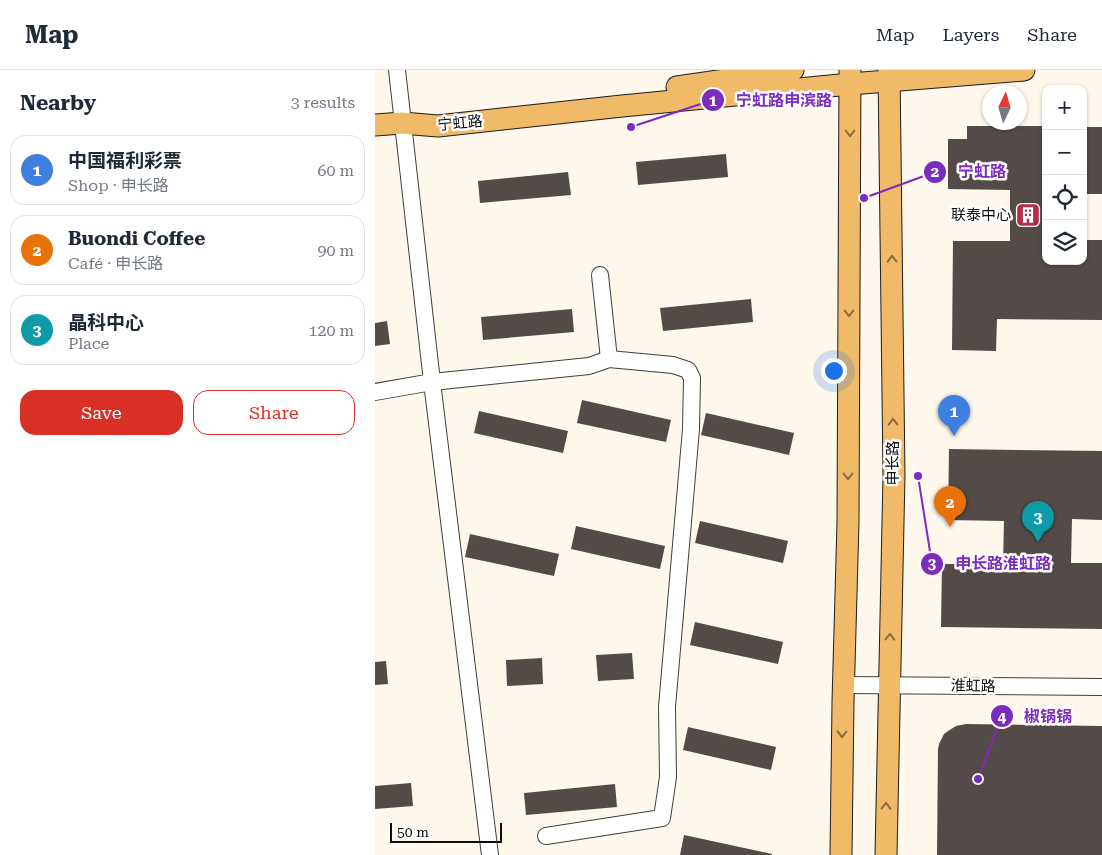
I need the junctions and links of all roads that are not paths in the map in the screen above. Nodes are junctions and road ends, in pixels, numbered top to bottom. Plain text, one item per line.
1 (397, 70) edge
2 (793, 70) edge
3 (1024, 70) edge
4 (889, 76) edge
5 (850, 77) edge
6 (402, 123) junction
7 (375, 125) edge
8 (600, 275) dead end
9 (609, 359) junction
10 (432, 382) junction
11 (375, 392) edge
12 (843, 685) junction
13 (889, 686) junction
14 (1102, 688) edge
15 (546, 836) dead end
16 (490, 855) edge
17 (841, 855) edge
18 (885, 855) edge

1 - 6 street
2 - 6 main road
3 - 4 main road, 宁虹路
4 - 5 main road, 宁虹路
13 -> 4 main road, 申长路
5 - 6 main road, 宁虹路
5 -> 12 main road
6 - 7 main road, 宁虹路
6 - 10 street
8 - 9 street
9 - 10 street
9 - 15 street
10 - 11 street
10 - 16 street
12 - 13 street, 淮虹路
12 -> 17 main road
13 - 14 street, 淮虹路
18 -> 13 main road, 申长路

